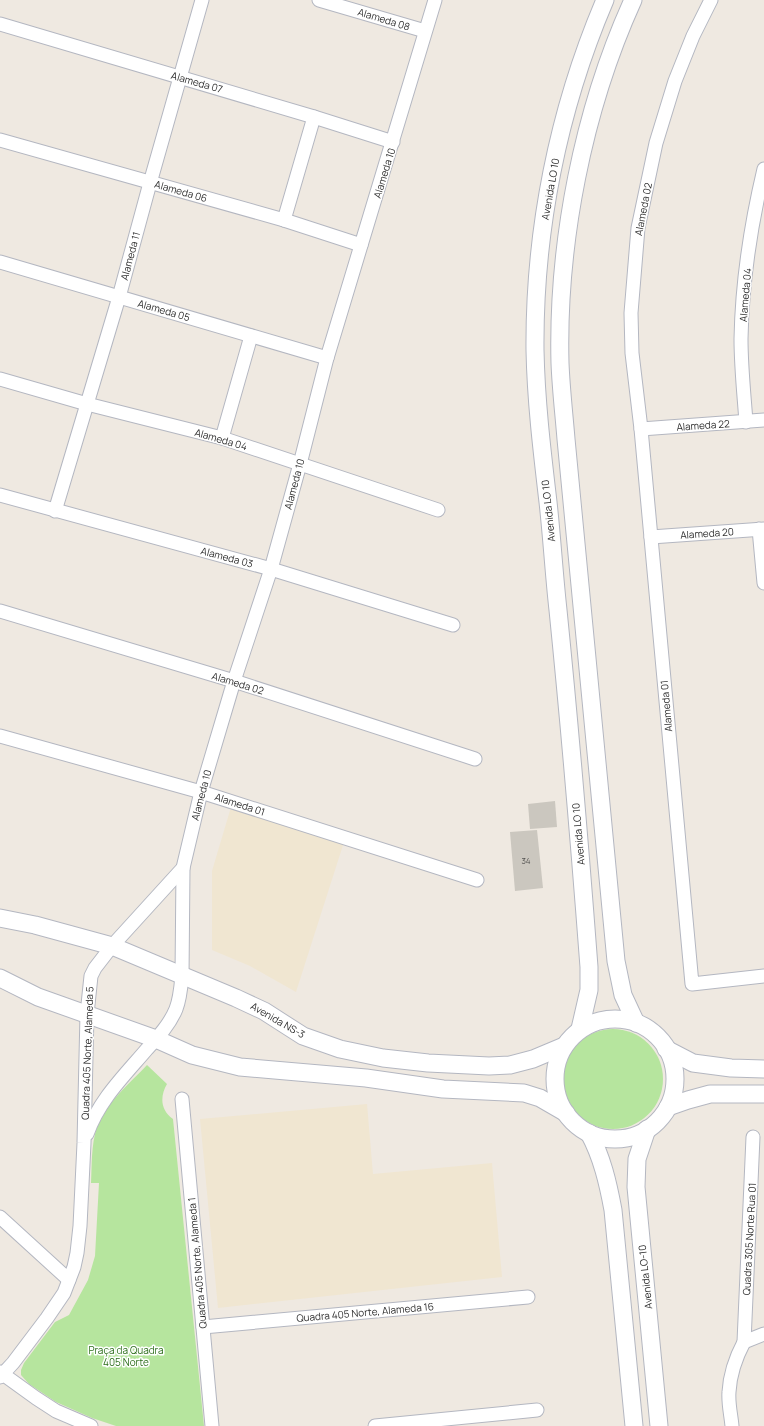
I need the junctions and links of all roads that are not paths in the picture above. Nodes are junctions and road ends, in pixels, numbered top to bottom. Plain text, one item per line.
1 (202, 0) edge
2 (319, 0) edge
3 (435, 0) edge
4 (605, 0) edge
5 (633, 0) edge
6 (711, 0) edge
7 (0, 24) edge
8 (425, 31) junction
9 (181, 77) junction
10 (314, 117) junction
11 (0, 140) edge
12 (393, 142) junction
13 (764, 169) edge
14 (150, 183) junction
15 (284, 220) junction
16 (361, 246) junction
17 (0, 262) edge
18 (119, 297) junction
19 (251, 336) junction
20 (327, 358) junction
21 (0, 379) edge
22 (87, 404) junction
23 (764, 420) edge
24 (746, 422) junction
25 (641, 429) junction
26 (222, 438) junction
27 (300, 464) junction
28 (0, 495) edge
29 (55, 510) junction
30 (438, 510) dead end
31 (761, 529) edge
32 (651, 537) junction
33 (271, 569) junction
34 (764, 583) edge
35 (0, 611) edge
36 (453, 625) dead end
37 (234, 681) junction
38 (0, 736) edge
39 (475, 760) dead end
40 (201, 792) junction
41 (183, 868) junction
42 (478, 880) dead end
43 (0, 918) edge
44 (112, 946) junction
45 (182, 976) junction
46 (764, 976) edge
47 (0, 978) edge
48 (87, 1014) junction
49 (636, 1023) junction
50 (580, 1029) junction
51 (156, 1039) junction
52 (564, 1046) junction
53 (666, 1049) junction
54 (764, 1069) edge
55 (764, 1094) edge
56 (182, 1099) dead end
57 (668, 1107) junction
58 (566, 1113) junction
59 (647, 1130) junction
60 (589, 1133) junction
61 (753, 1137) dead end
62 (84, 1143) junction
63 (0, 1217) edge
64 (69, 1280) junction
65 (528, 1297) dead end
66 (203, 1327) junction
67 (764, 1334) edge
68 (744, 1342) junction
69 (1, 1375) edge
70 (537, 1410) dead end
71 (91, 1426) edge
72 (212, 1426) edge
73 (375, 1426) edge
74 (634, 1426) edge
75 (659, 1426) edge
76 (732, 1426) edge

1 - 9 street, Alameda 11
2 - 8 street, Alameda 08
3 - 8 street, Alameda 10
4 - 50 street, Avenida LO 10
5 - 49 street
6 - 25 street, Alameda 02
7 - 9 street, Alameda 07
8 - 12 street, Alameda 10
9 - 10 street, Alameda 07
9 - 14 street, Alameda 11
10 - 12 street, Alameda 07
10 - 15 street
11 - 14 street, Alameda 06
12 - 16 street, Alameda 10
13 - 24 street, Alameda 04
14 - 15 street, Alameda 06
14 - 18 street, Alameda 11
15 - 16 street, Alameda 06
16 - 20 street, Alameda 10
17 - 18 street, Alameda 05
18 - 19 street, Alameda 05
18 - 22 street, Alameda 11
19 - 20 street, Alameda 05
19 - 26 street
20 - 27 street, Alameda 10
21 - 22 street, Alameda 04
22 - 26 street, Alameda 04
22 - 29 street, Alameda 11
23 - 24 street, Alameda 22
24 - 25 street, Alameda 22
25 - 32 street, Alameda 01
26 - 27 street, Alameda 04
27 - 30 street, Alameda 04
27 - 33 street, Alameda 10
28 - 29 street, Alameda 03
29 - 33 street, Alameda 03
31 - 32 street, Alameda 20
31 - 34 street
32 - 46 street, Alameda 01
33 - 36 street, Alameda 03
33 - 37 street, Alameda 10
35 - 37 street, Alameda 02
37 - 39 street, Alameda 02
37 - 40 street, Alameda 10
38 - 40 street, Alameda 01
40 - 41 street, Alameda 10
40 - 42 street, Alameda 01
41 - 44 street, Alameda 10
41 - 45 street, Quadra 405 Norte, Alameda 5
43 - 44 street, Avenida NS-3
44 - 45 street, Avenida NS-3
44 - 48 street, Quadra 405 Norte, Alameda 5
45 - 51 street, Quadra 405 Norte, Alameda 5
45 - 52 street, Avenida NS-3
47 - 48 street, Avenida NS-3
48 - 51 street, Avenida NS-3
48 - 62 street, Quadra 405 Norte, Alameda 5
49 - 50 street, Avenida NS-3
49 - 53 street, Avenida NS-3
50 - 52 street, Avenida NS-3
51 - 58 street, Avenida NS-3
51 - 62 street, Quadra 405 Norte, Alameda 5
52 - 58 street, Avenida NS-3
53 - 54 street
53 - 57 street, Avenida NS-3
55 - 57 street
56 - 66 street, Quadra 405 Norte, Alameda 1
57 - 59 street, Avenida NS-3
58 - 60 street, Avenida NS-3
59 - 60 street, Avenida NS-3
59 - 75 street, Avenida LO-10
60 - 74 street
61 - 68 street, Quadra 305 Norte Rua 01
62 - 64 street, Quadra 405 Norte, Alameda 5
63 - 64 street
64 - 69 street, Quadra 405 Norte, Alameda 5
65 - 66 street, Quadra 405 Norte, Alameda 16
66 - 72 street, Quadra 405 Norte, Alameda 1
67 - 68 street
68 - 76 street
69 - 71 street
70 - 73 street

